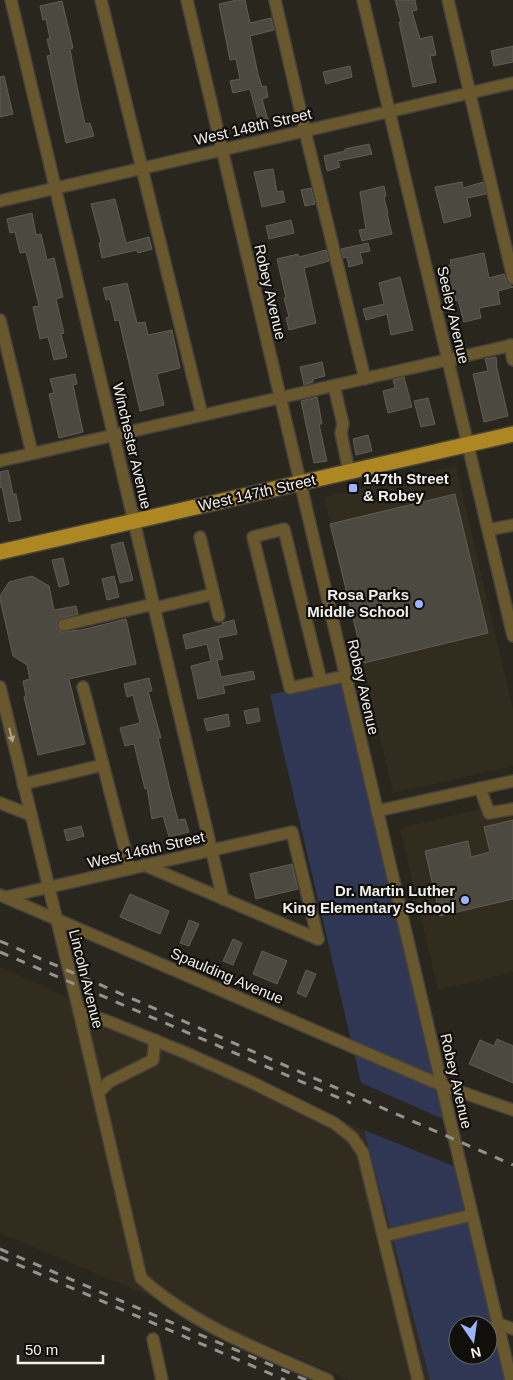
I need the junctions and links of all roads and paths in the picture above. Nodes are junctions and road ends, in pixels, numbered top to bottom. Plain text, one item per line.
1 (12, 0) edge
2 (101, 0) edge
3 (187, 0) edge
4 (275, 0) edge
5 (363, 0) edge
6 (448, 0) edge
7 (513, 83) edge
8 (470, 93) junction
9 (389, 111) junction
10 (305, 130) junction
11 (222, 150) junction
12 (142, 168) junction
13 (56, 188) junction
14 (0, 201) edge
15 (513, 278) edge
16 (0, 320) edge
17 (511, 345) edge
18 (448, 359) junction
19 (513, 360) edge
20 (366, 379) junction
21 (334, 386) junction
22 (280, 397) junction
23 (202, 415) junction
24 (513, 434) edge
25 (114, 435) junction
26 (468, 444) junction
27 (32, 454) junction
28 (0, 461) edge
29 (349, 472) junction
30 (300, 483) junction
31 (134, 522) junction
32 (513, 524) edge
33 (488, 530) junction
34 (200, 537) dead end
35 (0, 552) edge
36 (214, 594) junction
37 (154, 606) junction
38 (219, 616) dead end
39 (64, 625) dead end
40 (513, 636) edge
41 (345, 676) junction
42 (321, 681) junction
43 (0, 687) edge
44 (83, 687) dead end
45 (103, 764) junction
46 (513, 781) edge
47 (23, 784) junction
48 (480, 788) junction
49 (0, 803) edge
50 (513, 809) edge
51 (377, 811) junction
52 (31, 815) junction
53 (212, 850) junction
54 (144, 865) junction
55 (130, 869) junction
56 (48, 887) junction
57 (3, 896) edge
58 (223, 899) junction
59 (56, 918) junction
60 (79, 1011) junction
61 (155, 1040) junction
62 (441, 1085) junction
63 (98, 1093) junction
64 (513, 1110) edge
65 (472, 1215) junction
66 (384, 1236) junction
67 (495, 1315) edge
68 (498, 1323) edge
69 (498, 1327) edge
70 (513, 1329) edge
71 (153, 1339) dead end
72 (162, 1380) edge
73 (328, 1380) edge
74 (418, 1380) edge
75 (510, 1380) edge

1 - 13 street, Winchester Avenue
2 - 12 street
3 - 11 street, Robey Avenue
4 - 10 street
5 - 9 street, Seeley Avenue
6 - 8 street
7 - 8 street, West 148th Street
8 - 9 street, West 148th Street
8 - 15 street
9 - 10 street, West 148th Street
9 - 18 street, Seeley Avenue
10 - 11 street, West 148th Street
10 - 20 street
11 - 12 street, West 148th Street
11 - 22 street, Robey Avenue
12 - 13 street, West 148th Street
12 - 23 street
13 - 14 street, West 148th Street
13 - 25 street, Winchester Avenue
16 - 27 street
17 - 18 street
17 - 19 street
18 - 20 street
18 - 26 street, Seeley Avenue
20 - 21 street
21 - 22 street
21 - 29 street
22 - 23 street
22 - 30 street, Robey Avenue
23 - 25 street
24 - 26 main road, West 147th Street
25 - 27 street
25 - 31 street, Winchester Avenue
26 - 29 main road, West 147th Street
26 - 33 street, Seeley Avenue
27 - 28 street
29 - 30 main road, West 147th Street
30 - 31 main road, West 147th Street
30 - 41 street, Robey Avenue
31 - 35 main road, West 147th Street
31 - 37 street, Winchester Avenue
32 - 33 street
33 - 40 street, Seeley Avenue
34 - 36 street
36 - 37 street
36 - 38 street
37 - 39 street
37 - 53 street, Winchester Avenue
41 - 42 street
41 - 51 street, Robey Avenue
42 - 42 street
43 -> 47 street, Lincoln Avenue
44 - 45 street
45 - 47 street
45 - 55 street
46 - 48 street
47 - 52 street, Lincoln Avenue
48 - 50 street
48 - 51 street
49 - 52 street
51 - 62 street, Robey Avenue
52 - 56 street, Lincoln Avenue
53 - 54 street, West 146th Street
53 - 58 street, Winchester Avenue
53 - 58 street, West 146th Street
54 - 55 street, West 146th Street
54 - 58 street
55 - 56 street, West 146th Street
56 - 57 street, West 146th Street
56 - 59 street, Lincoln Avenue
57 - 59 street, Spaulding Avenue
59 - 60 street, Lincoln Avenue
59 - 62 street, Spaulding Avenue
60 - 61 street
60 - 63 street, Lincoln Avenue
61 - 63 street
61 - 66 street
62 - 64 street, Spaulding Avenue
62 - 65 street, Robey Avenue
63 - 73 street, Lincoln Avenue
65 - 66 street
65 - 67 street, Robey Avenue
66 - 74 street
68 - 70 street
69 - 75 street, Robey Avenue
71 - 72 street

